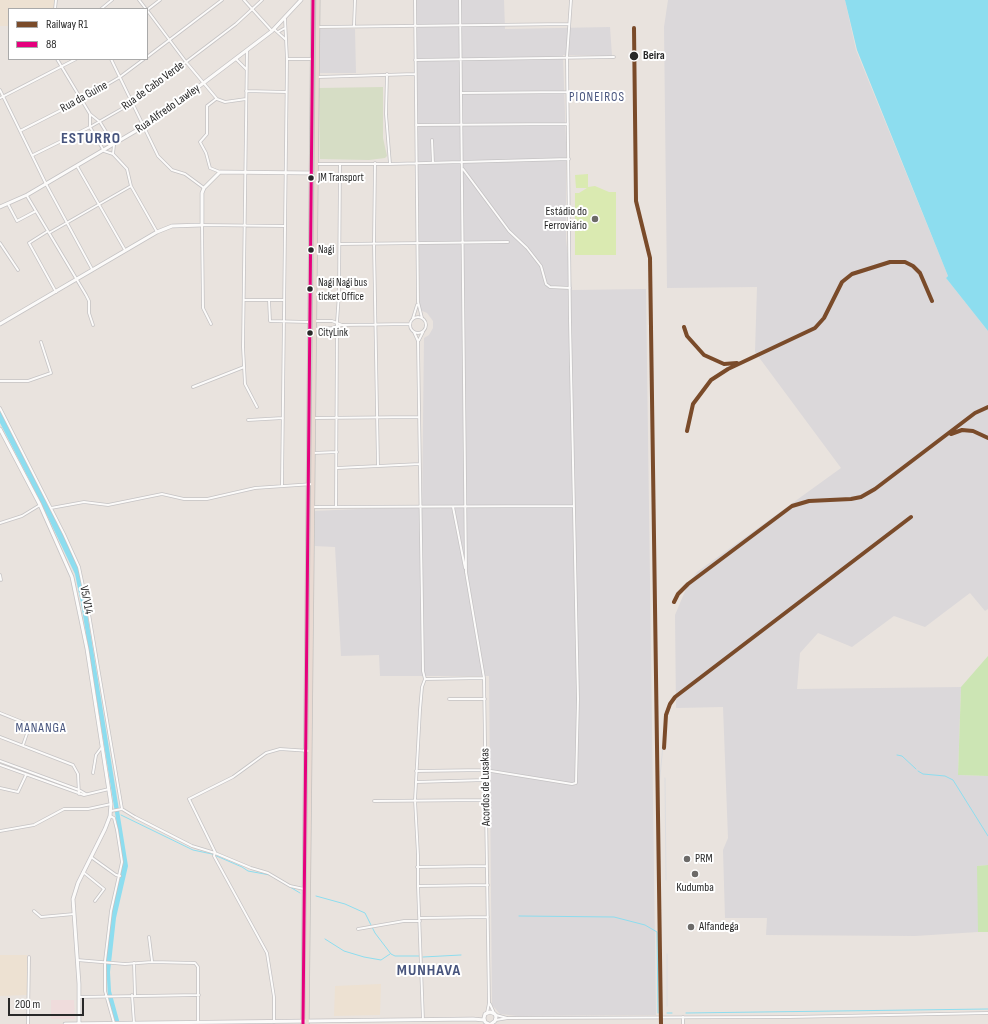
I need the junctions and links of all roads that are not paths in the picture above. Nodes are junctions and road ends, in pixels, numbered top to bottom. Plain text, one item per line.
1 (112, 0) edge
2 (138, 0) edge
3 (160, 0) edge
4 (222, 0) edge
5 (244, 0) edge
6 (262, 0) edge
7 (300, 0) edge
8 (313, 0) edge
9 (318, 0) edge
10 (355, 0) edge
11 (414, 0) edge
12 (460, 0) edge
13 (571, 0) edge
14 (102, 8) edge
15 (145, 8) edge
16 (148, 9) edge
17 (253, 10) junction
18 (148, 11) edge
19 (313, 14) junction
20 (318, 14) junction
21 (285, 17) junction
22 (569, 24) junction
23 (460, 25) junction
24 (354, 26) junction
25 (415, 26) junction
26 (317, 27) junction
27 (285, 28) junction
28 (273, 30) junction
29 (277, 32) junction
30 (169, 40) junction
31 (285, 40) junction
32 (312, 42) junction
33 (317, 42) junction
34 (247, 50) junction
35 (148, 56) edge
36 (567, 57) junction
37 (614, 57) dead end
38 (236, 59) junction
39 (286, 59) junction
40 (312, 59) junction
41 (58, 60) edge
42 (74, 60) edge
43 (111, 60) edge
44 (143, 60) edge
45 (415, 60) junction
46 (461, 60) junction
47 (186, 62) junction
48 (61, 67) junction
49 (246, 69) junction
50 (312, 71) junction
51 (317, 71) junction
52 (387, 74) junction
53 (415, 74) junction
54 (120, 77) junction
55 (317, 80) junction
56 (312, 82) junction
57 (204, 83) junction
58 (0, 90) edge
59 (246, 91) junction
60 (286, 92) junction
61 (568, 92) junction
62 (461, 94) junction
63 (1, 98) edge
64 (217, 99) junction
65 (246, 99) junction
66 (81, 100) junction
67 (132, 103) junction
68 (90, 114) junction
69 (100, 122) junction
70 (462, 124) junction
71 (568, 124) junction
72 (416, 125) junction
73 (90, 127) junction
74 (143, 127) junction
75 (20, 131) junction
76 (432, 140) dead end
77 (114, 145) junction
78 (311, 149) junction
79 (316, 149) junction
80 (104, 150) junction
81 (113, 154) junction
82 (33, 155) junction
83 (569, 159) junction
84 (462, 162) junction
85 (417, 163) junction
86 (433, 163) junction
87 (316, 164) junction
88 (340, 164) junction
89 (375, 164) junction
90 (390, 164) junction
91 (77, 166) junction
92 (462, 168) junction
93 (220, 172) junction
94 (246, 173) junction
95 (285, 173) junction
96 (312, 173) junction
97 (46, 184) junction
98 (131, 186) junction
99 (204, 188) junction
100 (314, 194) junction
101 (27, 195) junction
102 (100, 203) junction
103 (8, 204) junction
104 (0, 207) edge
105 (36, 211) junction
106 (66, 223) junction
107 (202, 225) junction
108 (244, 225) junction
109 (285, 226) junction
110 (48, 232) junction
111 (157, 232) junction
112 (463, 242) junction
113 (508, 242) dead end
114 (0, 243) edge
115 (418, 243) junction
116 (340, 244) junction
117 (374, 244) junction
118 (125, 250) junction
119 (92, 269) junction
120 (18, 270) dead end
121 (76, 279) junction
122 (570, 288) junction
123 (56, 292) junction
124 (244, 300) junction
125 (269, 300) junction
126 (283, 300) junction
127 (418, 302) junction
128 (312, 308) junction
129 (413, 318) junction
130 (422, 318) junction
131 (283, 321) junction
132 (315, 321) junction
133 (310, 322) junction
134 (337, 322) junction
135 (0, 324) edge
136 (211, 324) dead end
137 (375, 324) junction
138 (410, 324) junction
139 (93, 325) dead end
140 (342, 325) junction
141 (337, 327) junction
142 (314, 329) junction
143 (414, 332) junction
144 (423, 332) junction
145 (41, 342) dead end
146 (418, 342) junction
147 (244, 367) junction
148 (0, 381) edge
149 (193, 387) dead end
150 (257, 407) dead end
151 (0, 408) edge
152 (377, 416) junction
153 (337, 417) junction
154 (419, 417) junction
155 (283, 418) junction
156 (314, 418) junction
157 (248, 420) dead end
158 (0, 429) edge
159 (337, 452) junction
160 (313, 453) junction
161 (420, 464) junction
162 (378, 466) junction
163 (337, 468) junction
164 (311, 484) junction
165 (282, 485) junction
166 (40, 505) junction
167 (467, 506) junction
168 (573, 506) junction
169 (312, 507) junction
170 (336, 507) junction
171 (420, 507) junction
172 (452, 507) junction
173 (51, 508) junction
174 (0, 522) edge
175 (466, 573) junction
176 (0, 575) edge
177 (1, 580) edge
178 (484, 678) junction
179 (425, 679) junction
180 (449, 699) dead end
181 (485, 699) junction
182 (0, 713) edge
183 (0, 737) edge
184 (23, 746) junction
185 (103, 747) junction
186 (308, 751) junction
187 (0, 761) edge
188 (0, 765) edge
189 (485, 770) junction
190 (416, 771) junction
191 (94, 773) dead end
192 (26, 775) junction
193 (485, 780) junction
194 (416, 782) junction
195 (0, 788) edge
196 (109, 789) junction
197 (79, 790) junction
198 (78, 794) junction
199 (86, 794) junction
200 (415, 800) junction
201 (486, 800) junction
202 (374, 801) dead end
203 (111, 804) junction
204 (122, 808) junction
205 (111, 810) junction
206 (110, 816) junction
207 (0, 831) edge
208 (214, 854) junction
209 (91, 857) junction
210 (487, 866) junction
211 (417, 867) junction
212 (83, 872) junction
213 (120, 876) junction
214 (488, 885) junction
215 (418, 886) junction
216 (305, 889) junction
217 (95, 901) dead end
218 (34, 911) dead end
219 (74, 914) junction
220 (488, 917) junction
221 (420, 919) junction
222 (358, 929) dead end
223 (149, 937) dead end
224 (29, 957) dead end
225 (77, 960) junction
226 (105, 961) junction
227 (152, 962) junction
228 (134, 963) junction
229 (135, 995) junction
230 (199, 995) junction
231 (106, 996) junction
232 (132, 996) junction
233 (79, 997) junction
234 (489, 1003) junction
235 (486, 1013) junction
236 (988, 1013) edge
237 (495, 1014) junction
238 (683, 1017) junction
239 (508, 1018) junction
240 (473, 1019) junction
241 (423, 1020) junction
242 (274, 1022) junction
243 (406, 1022) edge
244 (79, 1023) edge
245 (134, 1023) junction
246 (198, 1023) junction
247 (209, 1023) edge
248 (302, 1023) edge
249 (307, 1023) edge
250 (490, 1023) edge
251 (28, 1024) edge
252 (65, 1024) edge
253 (114, 1024) edge
254 (123, 1024) edge
255 (683, 1024) edge

1 - 14 street
2 - 15 street
3 - 16 street
4 - 30 street
5 - 17 street
6 - 17 street, Rua de Cabo Verde
7 - 21 street, Rua Alfredo Lawley
8 - 19 highway
9 - 20 highway
10 - 24 street
11 - 25 street
12 - 23 street
13 - 22 street
17 - 28 street
17 - 47 street, Rua de Cabo Verde
18 - 30 street
19 - 20 highway
19 - 32 highway
20 - 26 highway
21 - 27 street
21 - 28 street, Rua Alfredo Lawley
22 - 23 street
22 - 36 street
23 - 25 street
23 - 46 street
24 - 25 street
24 - 26 street
25 - 45 street
26 - 33 highway
27 - 29 street
27 - 31 street
28 - 29 street
28 - 34 street, Rua Alfredo Lawley
29 - 31 street
30 - 35 street
30 - 47 street
31 - 39 street
32 - 33 highway
32 - 40 highway
33 - 51 highway
34 - 38 street, Rua Alfredo Lawley
34 - 49 street
36 - 37 street
36 - 46 street
36 - 61 street
38 - 49 street
38 - 57 street, Rua Alfredo Lawley
39 - 40 street
39 - 60 street
40 - 50 highway
41 - 48 street
42 - 48 street
43 - 54 street
44 - 54 street, Rua da Guine
45 - 46 street
45 - 53 street
46 - 62 street
47 - 57 street
47 - 67 street, Rua de Cabo Verde
48 - 63 street
48 - 66 street
49 - 59 street
50 - 51 highway
50 - 56 highway
51 - 55 highway
52 - 53 street
52 - 55 street
52 - 90 street
53 - 72 street
54 - 66 street, Rua da Guine
54 - 67 street
55 - 56 highway
55 - 79 highway
56 - 78 highway
57 - 64 street
57 - 74 street, Rua Alfredo Lawley
58 - 63 street
59 - 60 street
59 - 65 street
60 - 95 street
61 - 62 street
61 - 71 street
62 - 70 street
63 - 75 street
64 - 65 street
64 - 93 street
65 - 94 street
66 - 68 street
66 - 75 street, Rua da Guine
67 - 69 street, Rua de Cabo Verde
67 - 74 street
68 - 69 street
68 - 73 street
69 - 73 street, Rua de Cabo Verde
69 - 77 street
70 - 71 street
70 - 72 street
70 - 84 street
71 - 83 street
72 - 85 street
73 - 80 street
73 - 82 street, Rua de Cabo Verde
74 - 77 street, Rua Alfredo Lawley
74 - 99 street
75 - 82 street
76 - 86 street
77 - 80 street, Rua Alfredo Lawley
77 - 81 street
78 - 79 highway
78 - 96 highway
79 - 87 highway
80 - 81 street
80 - 91 street, Rua Alfredo Lawley
81 - 98 street
82 - 97 street
83 - 84 street
83 - 122 street
84 - 86 street
84 - 92 street
85 - 86 street
85 - 90 street
85 - 115 street
87 - 88 street
87 - 100 highway
88 - 89 street
88 - 116 street
89 - 90 street
89 - 117 street
91 - 97 street, Rua Alfredo Lawley
91 - 102 street
92 - 112 street
92 - 122 street
93 - 94 street
93 - 99 street
94 - 95 street
94 - 108 street
95 - 96 street
95 - 109 street
96 - 100 highway
97 - 101 street, Rua Alfredo Lawley
97 - 106 street
98 - 102 street
98 - 111 street
99 - 107 street
100 - 128 highway
101 - 103 street, Rua Alfredo Lawley
101 - 105 street
102 - 106 street
102 - 118 street
103 - 104 street, Rua Alfredo Lawley
103 - 105 street
105 - 110 street
106 - 110 street
106 - 119 street
107 - 108 street
107 - 111 street
107 - 136 street
108 - 109 street
108 - 124 street
109 - 126 street
110 - 121 street
110 - 123 street
111 - 118 street
112 - 113 street
112 - 115 street
112 - 167 street
114 - 120 street
115 - 117 street
115 - 127 street
116 - 117 street
116 - 134 street
117 - 137 street
118 - 119 street
119 - 121 street
121 - 123 street
121 - 139 street
122 - 168 street
123 - 135 street
124 - 125 street
124 - 147 street
125 - 126 street
125 - 131 street
126 - 131 street
127 - 129 street
127 - 130 street
128 - 132 highway
128 - 133 highway
129 - 130 street
129 - 138 street
130 - 144 street
131 - 133 street
131 - 155 street
132 - 134 street
132 - 142 highway
133 - 164 highway
134 - 140 street
134 - 141 street
137 - 138 street
137 - 140 street
137 - 152 street
138 - 143 street
140 - 141 street
141 - 142 street
141 - 153 street
142 - 156 highway
143 - 144 street
143 - 146 street
144 - 146 street
145 - 148 street
146 - 154 street
147 - 149 street
147 - 150 street
151 - 173 street, V5/V14
152 - 153 street
152 - 154 street
152 - 162 street
153 - 156 street
153 - 159 street
154 - 161 street
155 - 157 street
155 - 165 street
156 - 160 highway
158 - 166 street
159 - 160 street
159 - 163 street
160 - 164 highway
161 - 162 street
161 - 171 street
162 - 163 street
163 - 170 street
164 - 165 street
164 - 169 highway
164 - 186 highway
165 - 173 street
166 - 174 street
166 - 185 street
167 - 168 street
167 - 172 street
167 - 175 street
168 - 189 street
169 - 170 street
169 - 186 highway
170 - 171 street
171 - 172 street
171 - 179 street
172 - 175 street
173 - 204 street, V5/V14
175 - 178 street, Acordos de Lusakas
176 - 177 street
178 - 179 street
178 - 181 street, Acordos de Lusakas
179 - 190 street
180 - 181 street
181 - 189 street, Acordos de Lusakas
182 - 184 street
183 - 184 street
184 - 197 street
185 - 191 street
185 - 196 street
186 - 208 street
186 - 216 highway
186 - 249 highway
187 - 197 street
188 - 192 street
189 - 190 street
189 - 193 street, Acordos de Lusakas
190 - 194 street
192 - 195 street
192 - 198 street
193 - 194 street
193 - 201 street, Acordos de Lusakas
194 - 200 street
196 - 199 street
196 - 203 street
197 - 198 street
197 - 199 street
198 - 199 street
200 - 201 street
200 - 202 street
200 - 211 street
201 - 210 street, Acordos de Lusakas
203 - 205 street
203 - 207 street
204 - 205 street
204 - 208 street
205 - 206 street
206 - 209 street
206 - 213 street
208 - 216 street
208 - 242 street
209 - 212 street
209 - 213 street
210 - 211 street
210 - 214 street, Acordos de Lusakas
211 - 215 street
212 - 217 street
212 - 219 street
213 - 226 street
214 - 215 street
214 - 220 street, Acordos de Lusakas
215 - 221 street
216 - 248 highway
218 - 219 street
219 - 225 street
220 - 221 street
220 - 234 street, Acordos de Lusakas
221 - 222 street
221 - 241 street
223 - 227 street
224 - 251 street
225 - 226 street
225 - 233 street
226 - 228 street
226 - 231 street
227 - 228 street
227 - 230 street
228 - 229 street
229 - 230 street
229 - 232 street
230 - 246 street
231 - 232 street
231 - 233 street
231 - 253 street
232 - 245 street
233 - 244 street
234 - 235 street
234 - 237 street
235 - 237 street
235 - 240 street
235 - 250 street
236 - 238 street
237 - 239 street
237 - 250 street
238 - 239 street
238 - 255 street
239 - 250 street
240 - 241 street
240 - 250 street
241 - 243 street
242 - 247 street
242 - 248 street
243 - 249 street
244 - 252 street
244 - 253 street
245 - 246 street
245 - 254 street
246 - 247 street
248 - 249 street
253 - 254 street

